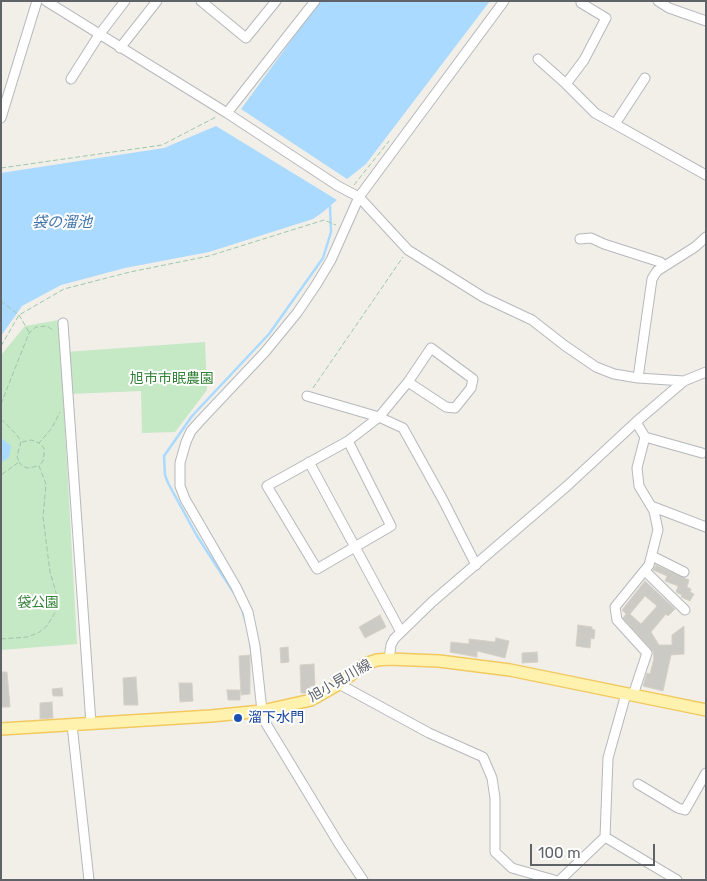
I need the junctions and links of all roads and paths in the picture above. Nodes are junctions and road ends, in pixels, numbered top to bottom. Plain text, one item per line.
1 (37, 1) edge
2 (46, 1) edge
3 (125, 1) edge
4 (157, 1) edge
5 (201, 1) edge
6 (276, 1) edge
7 (315, 1) edge
8 (504, 1) edge
9 (658, 1) edge
10 (581, 3) dead end
11 (706, 21) edge
12 (99, 35) junction
13 (120, 48) junction
14 (538, 59) dead end
15 (645, 78) dead end
16 (72, 79) dead end
17 (566, 84) junction
18 (223, 115) junction
19 (1, 118) edge
20 (616, 124) junction
21 (393, 135) dead end
22 (1, 168) edge
23 (706, 175) edge
24 (352, 187) dead end
25 (359, 197) junction
26 (345, 229) junction
27 (706, 237) edge
28 (580, 239) dead end
29 (408, 250) junction
30 (664, 265) junction
31 (1, 301) edge
32 (19, 316) junction
33 (63, 323) dead end
34 (29, 332) junction
35 (56, 332) dead end
36 (1, 346) edge
37 (706, 372) edge
38 (638, 378) junction
39 (684, 381) junction
40 (408, 382) junction
41 (307, 396) joint
42 (1, 404) edge
43 (60, 410) dead end
44 (379, 417) junction
45 (1, 419) edge
46 (636, 422) junction
47 (645, 437) junction
48 (348, 441) junction
49 (21, 442) junction
50 (40, 443) junction
51 (702, 453) dead end
52 (19, 462) junction
53 (309, 462) junction
54 (39, 466) junction
55 (1, 475) edge
56 (651, 506) junction
57 (706, 527) edge
58 (354, 546) junction
59 (652, 556) junction
60 (476, 565) junction
61 (645, 571) junction
62 (684, 572) dead end
63 (685, 610) dead end
64 (402, 632) junction
65 (1, 639) edge
66 (389, 659) junction
67 (339, 684) junction
68 (630, 694) junction
69 (706, 710) edge
70 (261, 712) junction
71 (91, 724) junction
72 (72, 725) junction
73 (1, 729) edge
74 (706, 773) edge
75 (638, 784) dead end
76 (606, 837) junction
77 (89, 880) edge
78 (363, 880) edge
79 (554, 880) edge
80 (560, 880) edge
81 (678, 880) edge

1 - 19 street
2 - 12 street
3 - 12 street
4 - 13 street
5 - 6 street
7 - 18 street
8 - 25 street
9 - 11 street
10 - 17 street
12 - 13 street
12 - 16 street
13 - 18 street
14 - 17 street
15 - 20 street
17 - 20 street
18 - 22 path
18 - 25 street
20 - 23 street
21 - 24 path
25 - 26 street
25 - 29 street
26 - 32 path
26 - 70 street
27 - 30 street
28 - 30 street
29 - 38 street
29 - 41 path
30 - 38 street
31 - 32 path
32 - 34 path
32 - 36 path
33 - 71 street
34 - 35 path
34 - 42 path
37 - 39 street
38 - 39 street
39 - 46 street
40 - 40 street
40 - 44 street
41 - 44 street
43 - 50 path
44 - 48 street
44 - 60 street
45 - 49 path
46 - 47 street
46 - 60 street
47 - 51 street
47 - 56 street
48 - 53 street
48 - 58 street
49 - 50 path
49 - 52 path
50 - 54 path
52 - 54 path
52 - 55 path
53 - 58 street
53 - 58 street
54 - 65 path
56 - 57 street
56 - 59 street
58 - 64 street
59 - 61 street
59 - 62 street
60 - 64 street
61 - 63 street
61 - 68 street
64 - 66 street
66 - 67 main road, 旭小見川線
66 - 68 main road, 旭小見川線
67 - 70 main road, 旭小見川線
67 - 79 street
68 - 69 main road, 旭小見川線
68 - 76 street
70 - 71 main road, 旭小見川線
70 - 78 street
71 - 72 main road, 旭小見川線
72 - 73 main road, 旭小見川線
72 - 77 street
74 - 75 street
76 - 80 street
76 - 81 street

